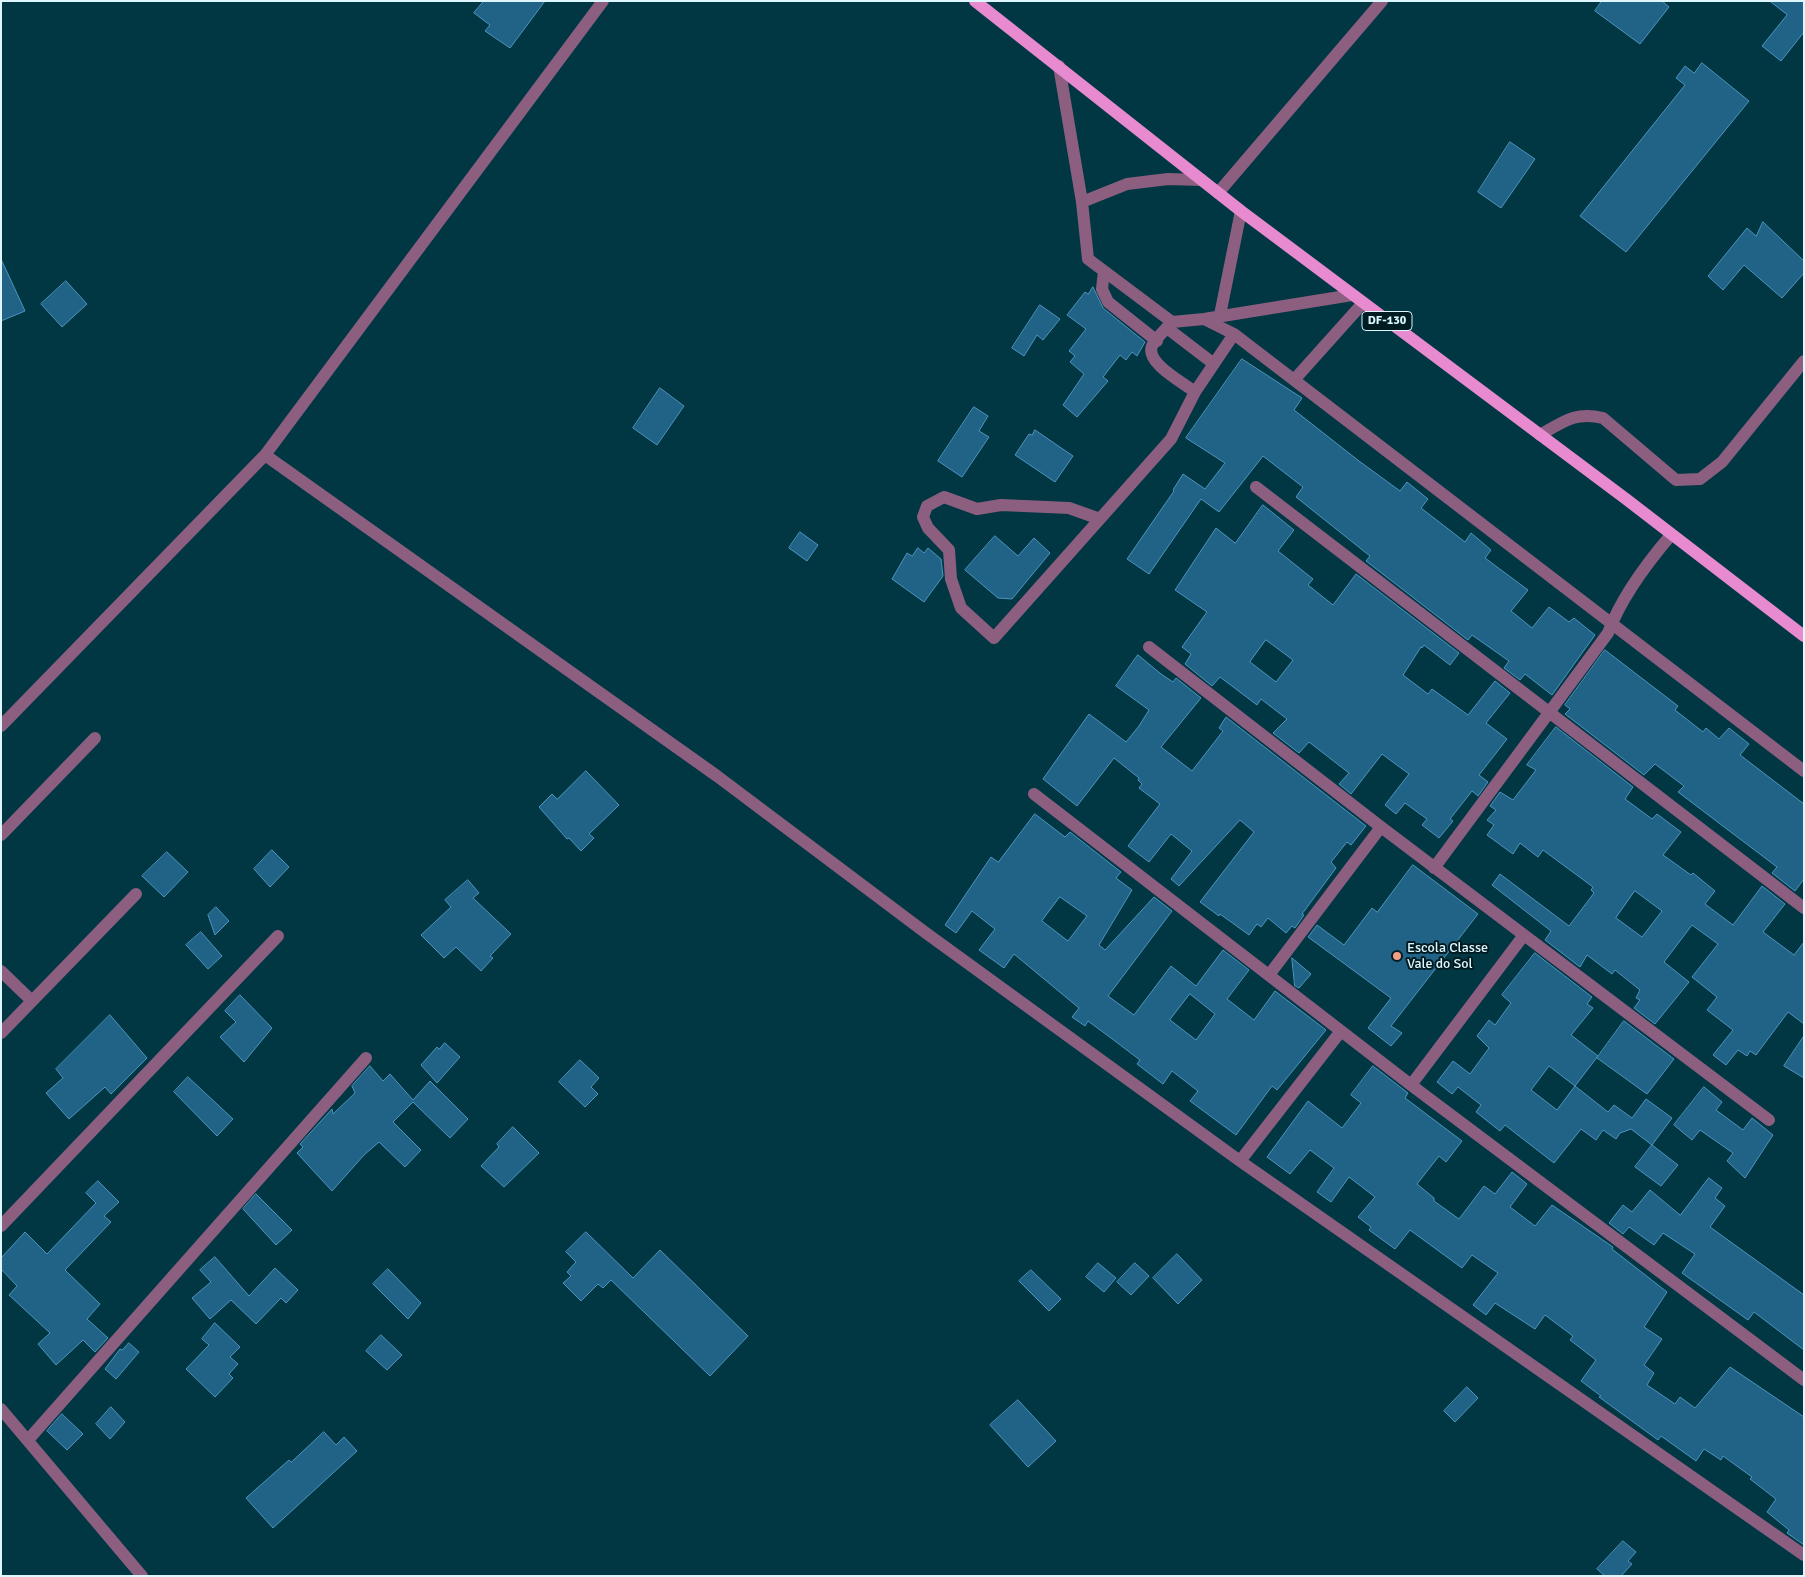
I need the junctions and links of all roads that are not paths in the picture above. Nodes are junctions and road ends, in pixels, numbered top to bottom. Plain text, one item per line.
1 (603, 1) edge
2 (975, 1) edge
3 (1382, 1) edge
4 (1059, 66) junction
5 (1202, 180) junction
6 (1218, 193) junction
7 (1082, 202) junction
8 (1241, 211) junction
9 (1104, 271) junction
10 (1357, 299) junction
11 (1220, 315) junction
12 (1204, 319) junction
13 (1169, 325) junction
14 (1234, 334) junction
15 (1157, 341) junction
16 (1804, 361) edge
17 (1214, 364) junction
18 (1294, 380) junction
19 (1196, 392) junction
20 (1540, 435) junction
21 (265, 455) junction
22 (1256, 487) dead end
23 (1100, 519) junction
24 (1671, 535) junction
25 (1611, 625) junction
26 (1804, 636) edge
27 (1150, 647) dead end
28 (1550, 713) junction
29 (1, 726) edge
30 (95, 738) dead end
31 (1804, 771) edge
32 (1034, 794) dead end
33 (1381, 827) junction
34 (1, 835) edge
35 (1434, 868) junction
36 (136, 894) dead end
37 (1804, 908) edge
38 (1524, 935) junction
39 (278, 936) dead end
40 (1, 971) edge
41 (1269, 975) junction
42 (32, 1001) junction
43 (1340, 1031) junction
44 (1, 1033) edge
45 (366, 1058) dead end
46 (1411, 1085) junction
47 (1769, 1120) dead end
48 (1240, 1161) junction
49 (1, 1226) edge
50 (1804, 1380) edge
51 (1, 1409) edge
52 (28, 1440) junction
53 (1804, 1555) edge
54 (142, 1576) edge

1 - 21 street
2 - 4 main road, DF-130
3 - 6 street
4 - 5 main road, DF-130
4 - 7 street
5 - 6 main road, DF-130
5 - 7 street
6 - 8 main road, DF-130
7 - 9 street
8 - 10 main road, DF-130
8 - 11 street
9 - 13 street
9 - 15 street
10 - 11 street
10 - 18 street
10 - 20 main road, DF-130
11 - 12 street
12 - 13 street
12 - 14 street
13 - 15 street
13 - 17 street
14 - 17 street
14 - 18 street
15 - 19 street
16 - 20 street
17 - 19 street
18 - 25 street
19 - 23 street
20 - 24 main road, DF-130
21 - 29 street
21 - 48 street
22 - 28 street
23 - 23 street
24 - 25 street
24 - 26 main road, DF-130
25 - 28 street
25 - 31 street
27 - 33 street
28 - 35 street
28 - 37 street
30 - 34 street
32 - 41 street
33 - 35 street
33 - 41 street
35 - 38 street
36 - 42 street
38 - 46 street
38 - 47 street
39 - 49 street
40 - 42 street
41 - 43 street
42 - 44 street
43 - 46 street
43 - 48 street
45 - 52 street
46 - 50 street
48 - 53 street
51 - 52 street
52 - 54 street

